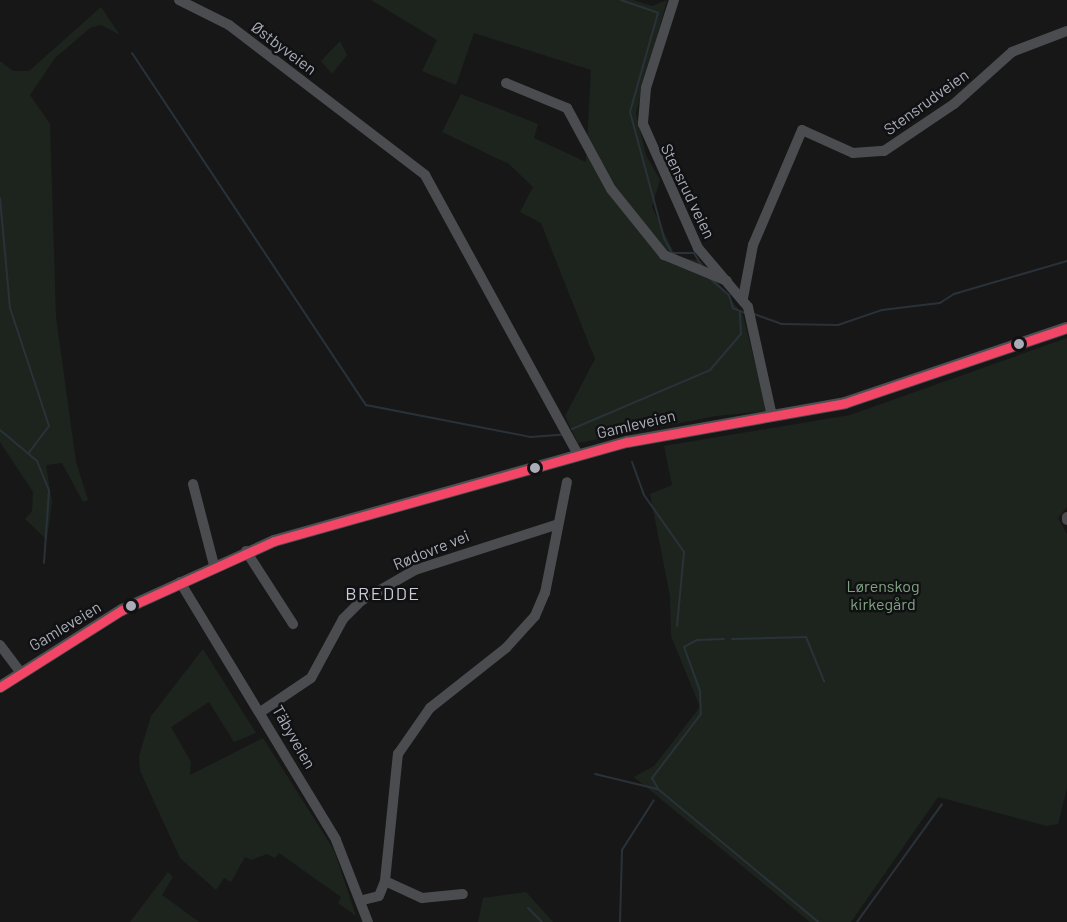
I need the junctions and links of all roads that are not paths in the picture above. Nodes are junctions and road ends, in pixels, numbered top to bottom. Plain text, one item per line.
1 (179, 0) edge
2 (674, 0) edge
3 (1064, 31) edge
4 (506, 83) dead end
5 (728, 281) junction
6 (743, 298) junction
7 (1067, 328) edge
8 (772, 416) junction
9 (578, 455) junction
10 (567, 482) dead end
11 (193, 484) dead end
12 (558, 524) junction
13 (246, 551) junction
14 (214, 565) junction
15 (180, 582) junction
16 (293, 624) dead end
17 (0, 645) edge
18 (21, 673) junction
19 (0, 687) edge
20 (262, 711) junction
21 (385, 881) junction
22 (463, 894) dead end
23 (363, 900) junction
24 (368, 919) edge

1 - 9 street, Østbyveien
2 - 5 street, Stensrud veien
3 - 6 street, Stensrudveien
4 - 5 street
5 - 6 street, Stensrud veien
6 - 8 street, Stensrud veien
7 - 8 main road, Gamleveien
8 - 9 main road, Gamleveien
9 - 13 main road, Gamleveien
10 - 12 street
11 - 14 street
12 - 20 street, Rødovre vei
12 - 21 street
13 - 14 main road, Gamleveien
13 - 16 street
14 - 15 main road, Gamleveien
15 - 18 main road, Gamleveien
15 - 20 street, Täbyveien
17 - 18 street
18 - 19 main road, Gamleveien
20 - 23 street, Täbyveien
21 - 22 street
21 - 23 street
23 - 24 street, Täbyveien

